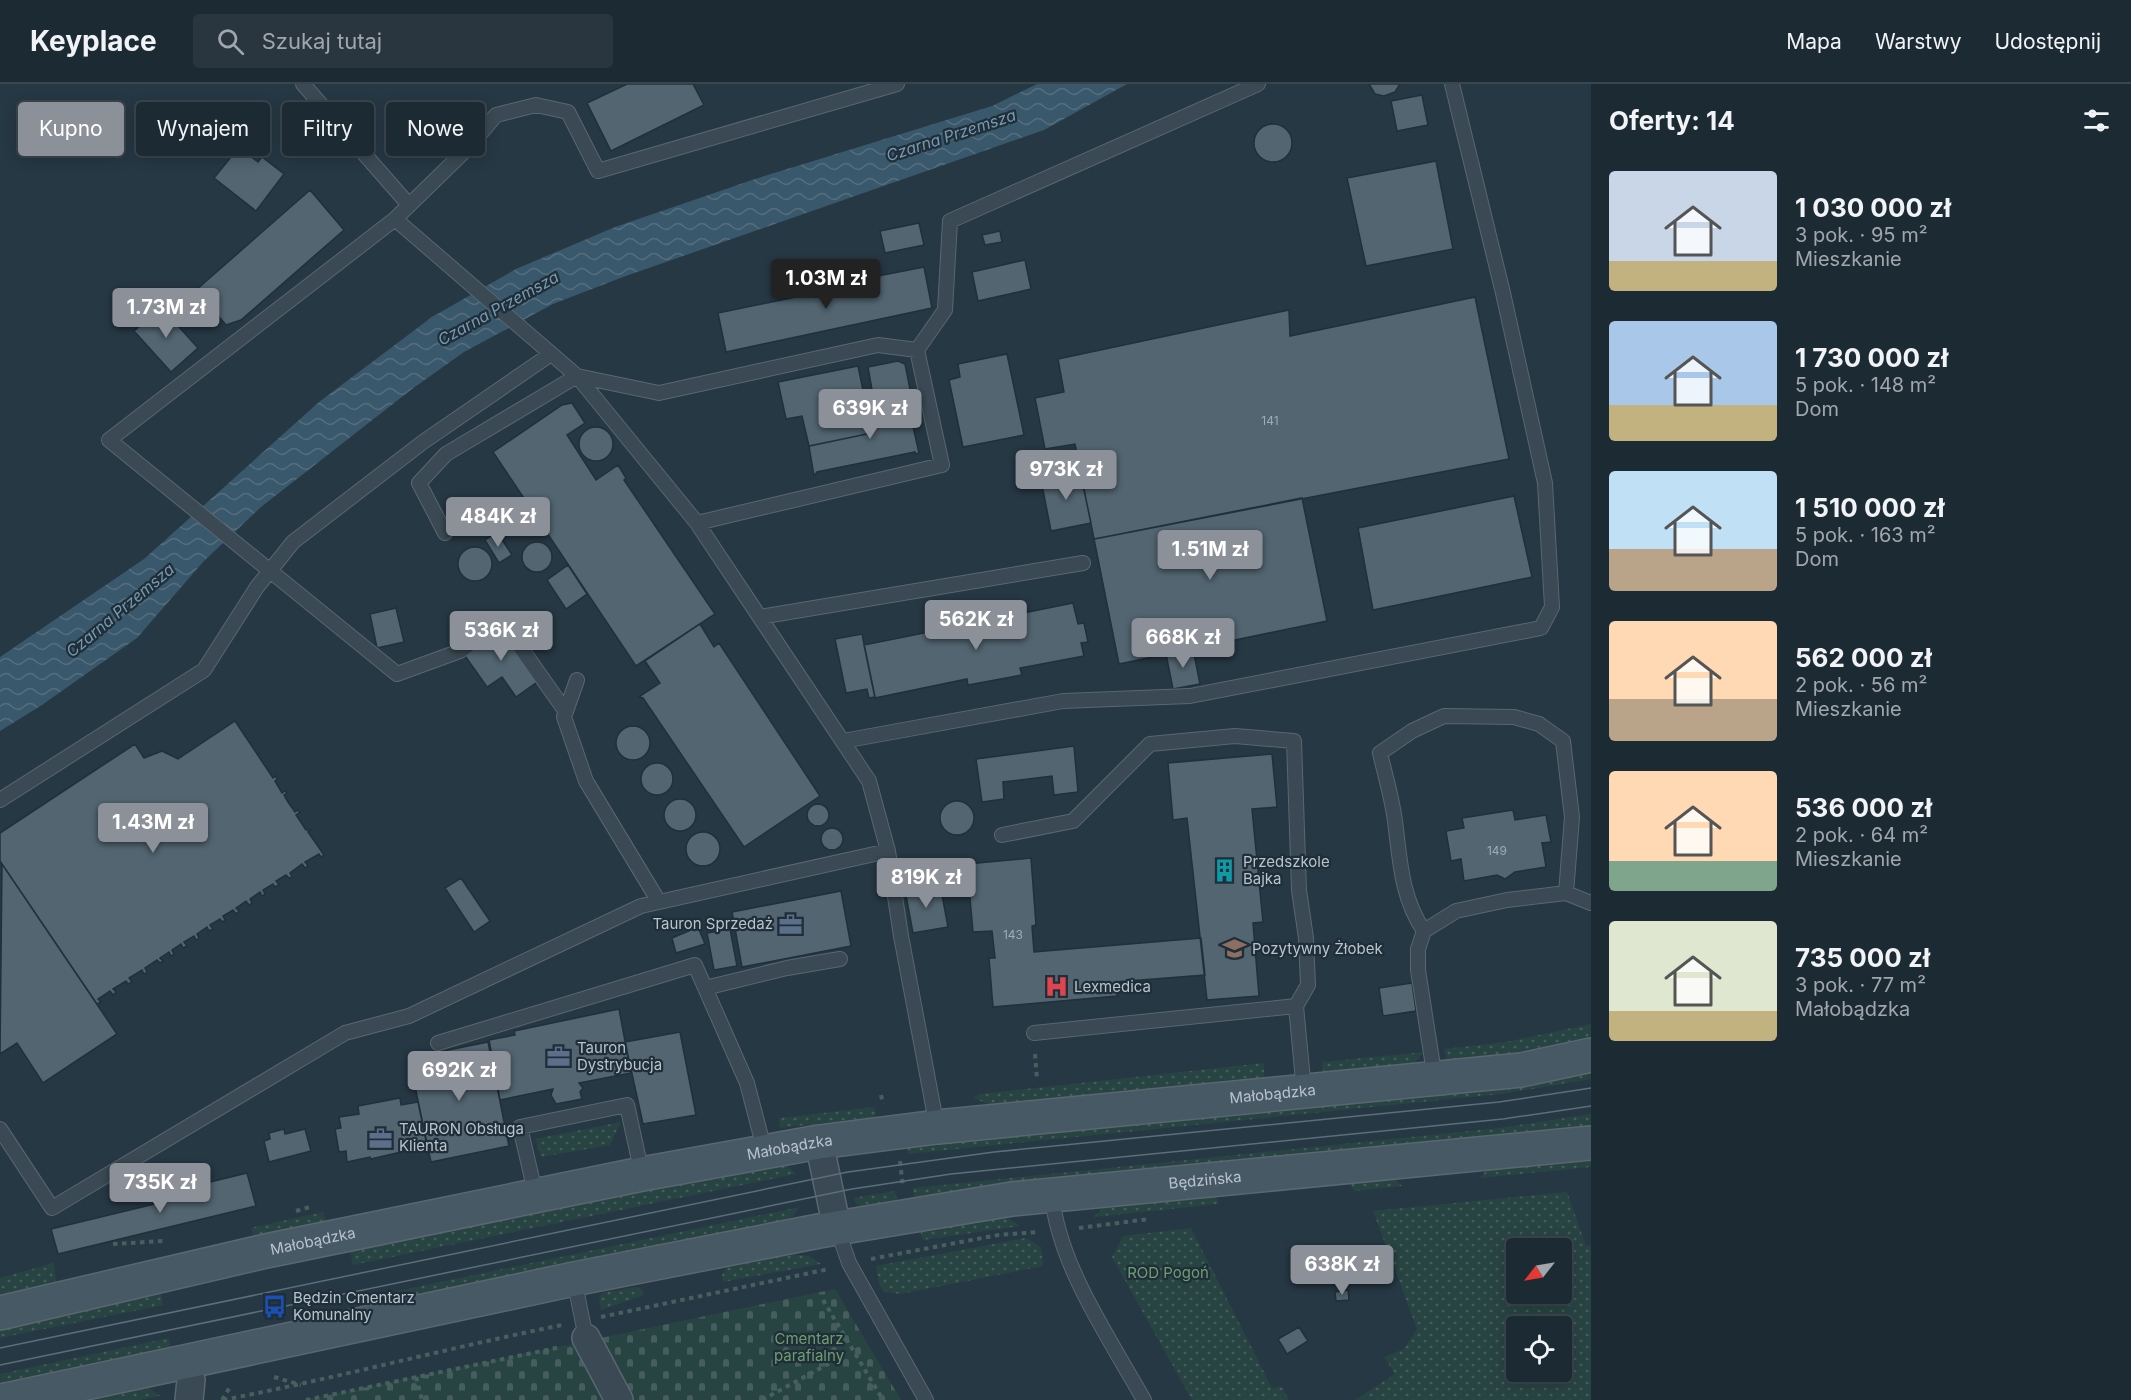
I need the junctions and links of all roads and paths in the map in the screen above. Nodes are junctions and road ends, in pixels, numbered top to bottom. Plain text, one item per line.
1 (303, 84) edge
2 (897, 84) edge
3 (1258, 84) edge
4 (1452, 84) edge
5 (409, 205) junction
6 (395, 219) junction
7 (917, 350) junction
8 (551, 354) junction
9 (577, 376) junction
10 (697, 523) junction
11 (445, 533) dead end
12 (1083, 564) dead end
13 (270, 569) junction
14 (760, 617) junction
15 (577, 680) dead end
16 (566, 712) junction
17 (843, 741) junction
18 (0, 800) edge
19 (1002, 835) dead end
20 (888, 851) junction
21 (1566, 893) junction
22 (659, 902) junction
23 (1591, 903) edge
24 (1424, 931) junction
25 (840, 958) dead end
26 (705, 988) junction
27 (1296, 1006) junction
28 (1034, 1033) joint
29 (438, 1043) dead end
30 (1591, 1055) edge
31 (1435, 1078) junction
32 (1037, 1080) dead end
33 (1304, 1091) junction
34 (937, 1128) junction
35 (0, 1129) edge
36 (819, 1142) junction
37 (1591, 1143) edge
38 (765, 1152) junction
39 (899, 1155) dead end
40 (642, 1174) junction
41 (904, 1190) dead end
42 (1052, 1194) junction
43 (536, 1196) junction
44 (1155, 1219) dead end
45 (828, 1229) junction
46 (1061, 1230) junction
47 (166, 1241) dead end
48 (113, 1245) dead end
49 (849, 1263) junction
50 (574, 1279) junction
51 (823, 1300) dead end
52 (0, 1313) edge
53 (586, 1334) junction
54 (840, 1358) dead end
55 (187, 1363) junction
56 (274, 1377) dead end
57 (416, 1377) junction
58 (302, 1385) junction
59 (230, 1387) dead end
60 (6, 1400) edge
61 (189, 1400) edge
62 (222, 1400) edge
63 (306, 1400) edge
64 (422, 1400) edge
65 (619, 1400) edge
66 (762, 1400) edge
67 (883, 1400) edge
68 (926, 1400) edge
69 (1144, 1400) edge

1 - 5 lane
2 - 5 lane
3 - 7 lane
4 - 17 lane
5 - 6 lane
6 - 8 lane
6 - 13 lane
7 - 9 lane
7 - 10 lane
8 - 9 lane
8 - 13 lane
9 - 10 lane
9 - 11 lane
10 - 14 lane
12 - 14 lane
13 - 16 lane
13 - 18 lane
14 - 17 lane
15 - 16 lane
16 - 22 lane
17 - 20 lane
19 - 27 lane
20 - 22 lane
20 - 34 lane
21 - 23 lane
21 - 24 lane
21 - 24 lane
22 - 35 lane
24 - 31 lane
25 - 26 lane
26 - 29 lane
26 - 38 lane
27 - 28 lane
27 - 33 lane
28 - 32 path
30 - 31 street, Małobądzka
31 - 33 street, Małobądzka
33 - 34 street, Małobądzka
34 - 36 street, Małobądzka
36 - 38 street, Małobądzka
36 - 45 street
37 - 42 street, Będzińska
38 - 40 street, Małobądzka
39 - 41 path
40 - 43 street, Małobądzka
40 - 43 lane
42 - 45 street, Będzińska
42 - 46 lane
43 - 52 street, Małobądzka
44 - 46 path
45 - 49 lane
45 - 50 street
46 - 49 path
46 - 69 lane
47 - 48 path
49 - 53 path
49 - 68 lane
50 - 53 lane
50 - 55 street
51 - 67 path
53 - 57 path
53 - 58 path
53 - 65 street
54 - 66 path
55 - 60 street
55 - 61 street
56 - 58 path
57 - 63 path
57 - 64 path
58 - 62 path
59 - 62 path

